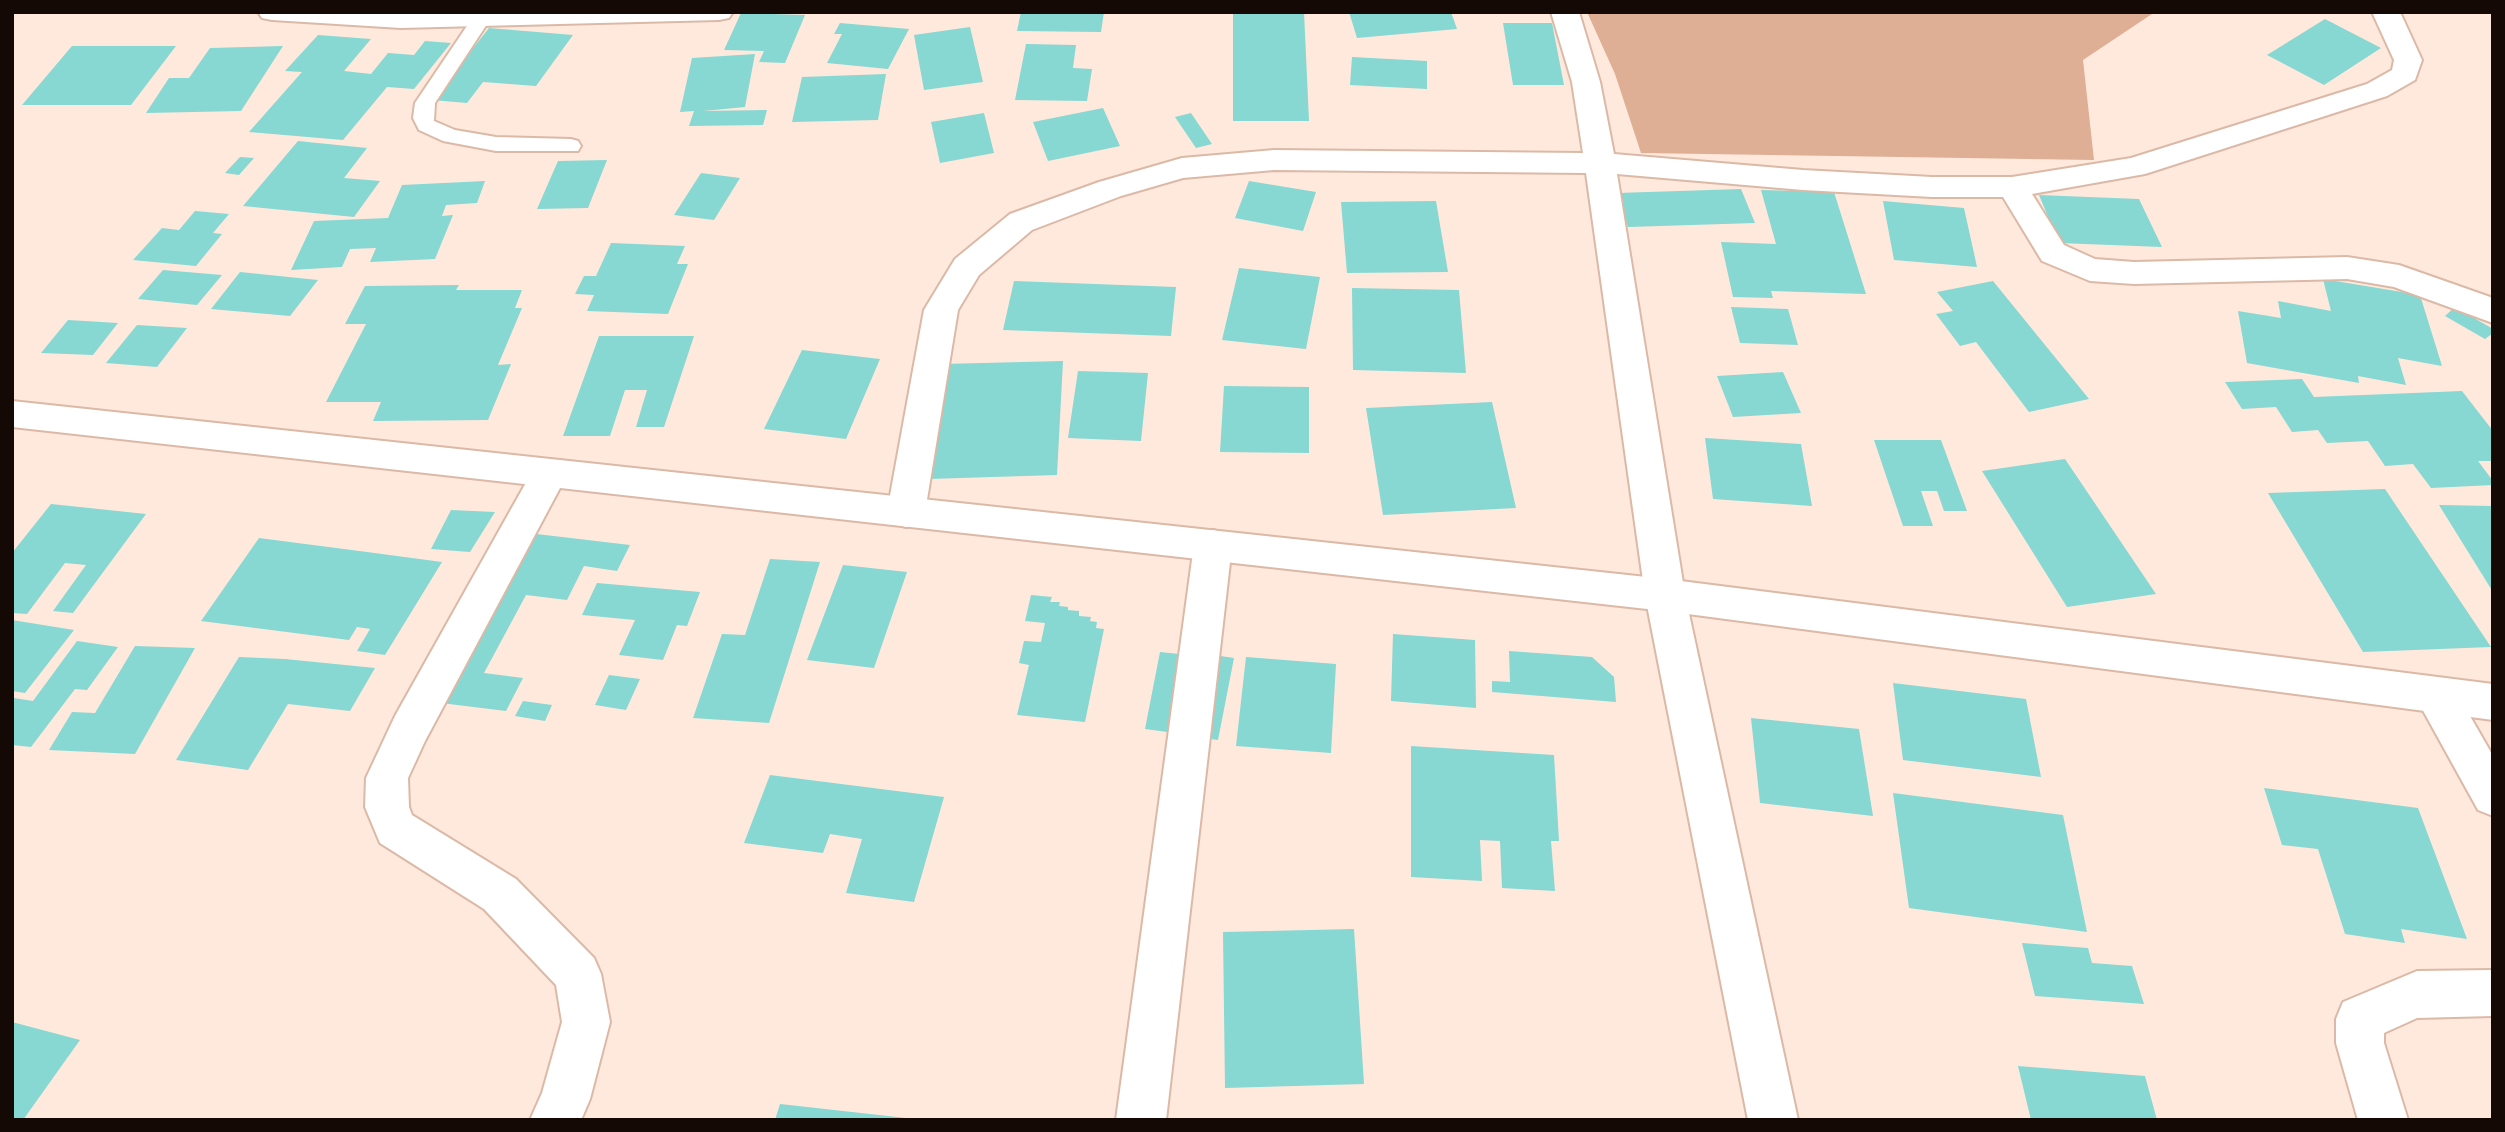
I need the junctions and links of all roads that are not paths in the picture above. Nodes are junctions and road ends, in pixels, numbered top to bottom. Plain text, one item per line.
1 (272, 12) edge
2 (719, 12) edge
3 (1565, 12) edge
4 (2386, 12) edge
5 (404, 16) edge
6 (482, 18) junction
7 (571, 146) dead end
8 (1599, 163) junction
9 (2012, 187) junction
10 (2493, 311) edge
11 (12, 414) edge
12 (550, 473) junction
13 (906, 512) junction
14 (1213, 545) junction
15 (1665, 595) junction
16 (2436, 696) junction
17 (2493, 702) edge
18 (2493, 796) edge
19 (2493, 993) edge
20 (555, 1120) edge
21 (1141, 1120) edge
22 (1773, 1120) edge
23 (2383, 1120) edge

1 - 5 street
2 - 6 street
3 - 8 street
4 - 9 street
5 - 6 street
6 - 7 lane
8 - 9 street
8 - 13 street
8 - 15 street
9 - 10 street
11 - 12 street
12 - 13 street
12 - 20 street
13 - 14 street
14 - 15 street
14 - 21 street
15 - 16 street
15 - 22 street
16 - 17 street
16 - 18 street
19 - 23 street

